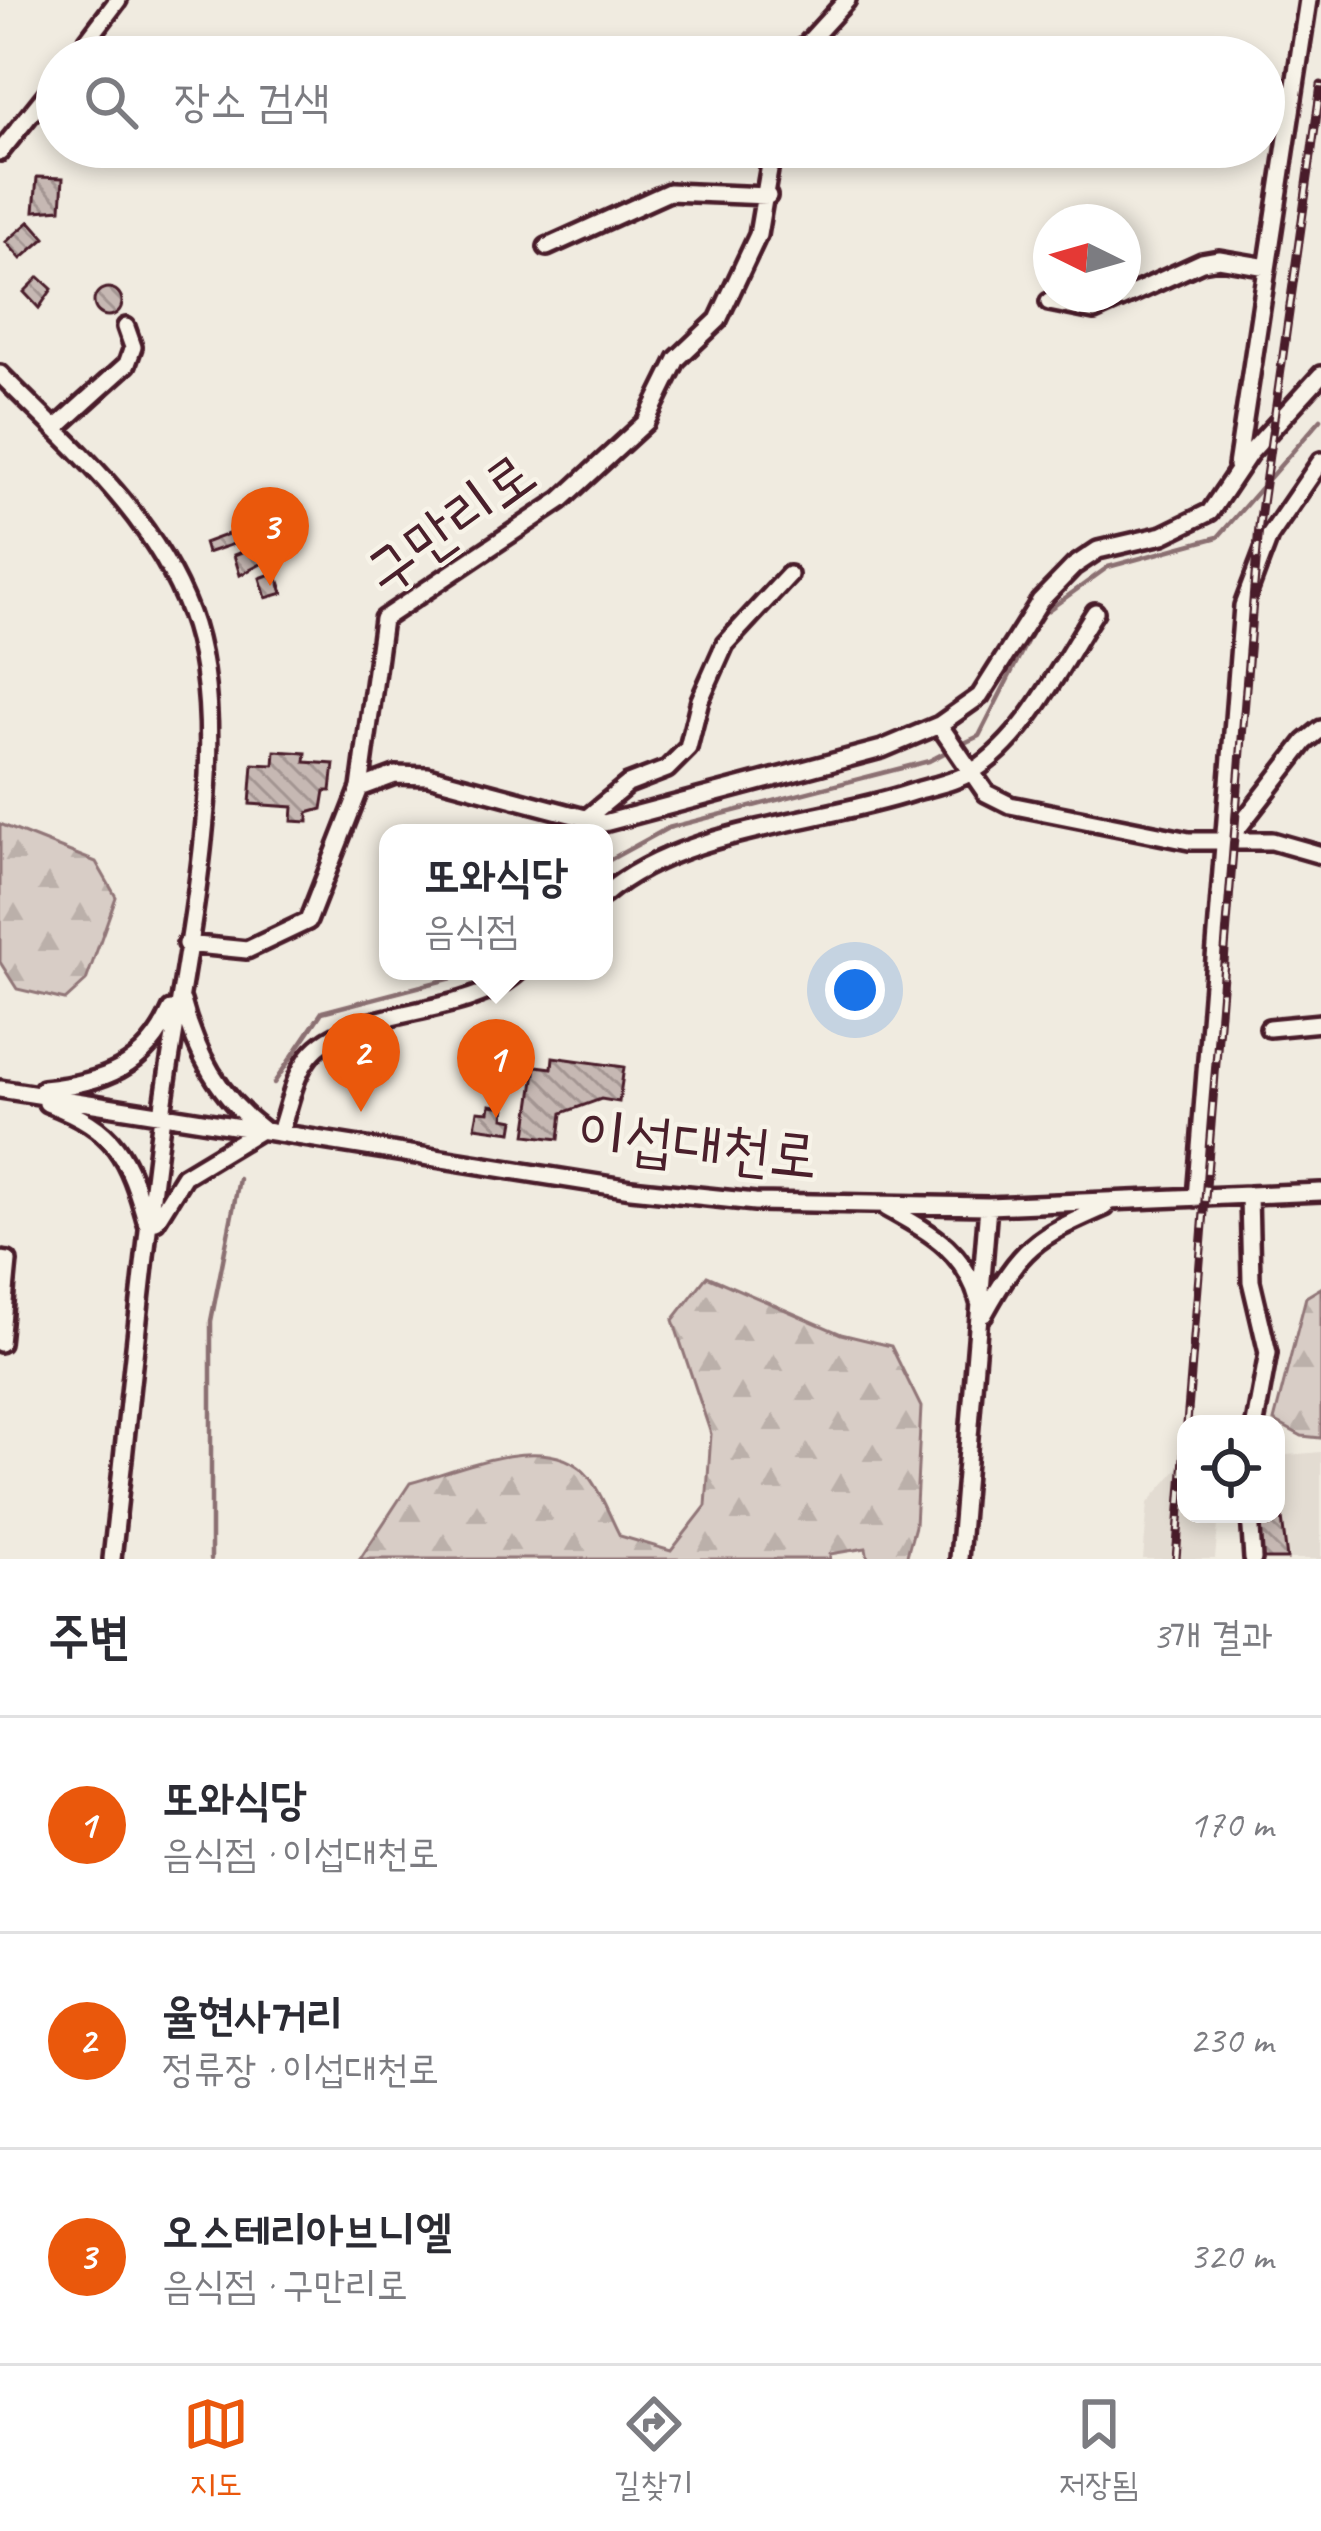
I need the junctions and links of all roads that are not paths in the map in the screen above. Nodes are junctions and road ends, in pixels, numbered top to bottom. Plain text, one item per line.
1 (118, 0) edge
2 (847, 0) edge
3 (1308, 0) edge
4 (91, 36) edge
5 (814, 36) edge
6 (36, 107) edge
7 (1285, 150) edge
8 (0, 152) edge
9 (770, 168) edge
10 (1282, 168) edge
11 (768, 196) junction
12 (548, 247) dead end
13 (1267, 268) junction
14 (1141, 291) edge
15 (125, 327) dead end
16 (0, 374) edge
17 (1321, 375) edge
18 (55, 429) junction
19 (1321, 461) edge
20 (1236, 476) junction
21 (789, 575) dead end
22 (1095, 612) dead end
23 (942, 729) dead end
24 (1321, 729) edge
25 (968, 770) junction
26 (360, 788) junction
27 (588, 817) junction
28 (1226, 841) junction
29 (1321, 855) edge
30 (613, 887) edge
31 (186, 944) junction
32 (509, 980) edge
33 (179, 991) junction
34 (1321, 1023) edge
35 (1269, 1028) dead end
36 (8, 1090) edge
37 (163, 1113) junction
38 (262, 1129) junction
39 (280, 1132) junction
40 (1321, 1192) edge
41 (1250, 1195) junction
42 (1196, 1198) junction
43 (1115, 1202) junction
44 (988, 1206) junction
45 (884, 1207) junction
46 (149, 1235) junction
47 (0, 1260) edge
48 (983, 1317) junction
49 (0, 1343) edge
50 (1257, 1415) edge
51 (1251, 1523) edge
52 (112, 1559) edge
53 (958, 1559) edge
54 (1253, 1559) edge

1 - 4 street
2 - 5 street
3 - 7 street
6 - 8 street
9 - 11 street, 구만리로
10 - 13 street
11 - 12 street
11 - 26 street, 구만리로
13 - 14 street
13 - 20 street
15 - 18 street
16 - 18 street
17 - 20 street
18 - 31 street
19 - 28 street
20 - 27 street
21 - 27 street
22 - 25 street
23 - 25 street
24 - 28 street
25 - 28 street
25 - 30 street
26 - 27 street
26 - 31 street, 구만리로
28 - 29 street
28 - 42 street
31 - 33 street
32 - 39 street
33 - 36 street
33 - 37 street
33 - 38 street
34 - 35 street
36 - 37 street, 이섭대천로
36 - 46 street
37 - 38 street, 이섭대천로
37 - 46 street
38 - 39 street, 이섭대천로
38 - 46 street
39 - 45 street, 이섭대천로
40 - 41 street, 이섭대천로
41 - 42 street, 이섭대천로
41 - 50 street
42 - 43 street, 이섭대천로
43 - 44 street, 이섭대천로
43 - 48 street
44 - 45 street, 이섭대천로
44 - 48 street
45 - 48 street
46 - 52 street
47 - 49 street
48 - 53 street
51 - 54 street

